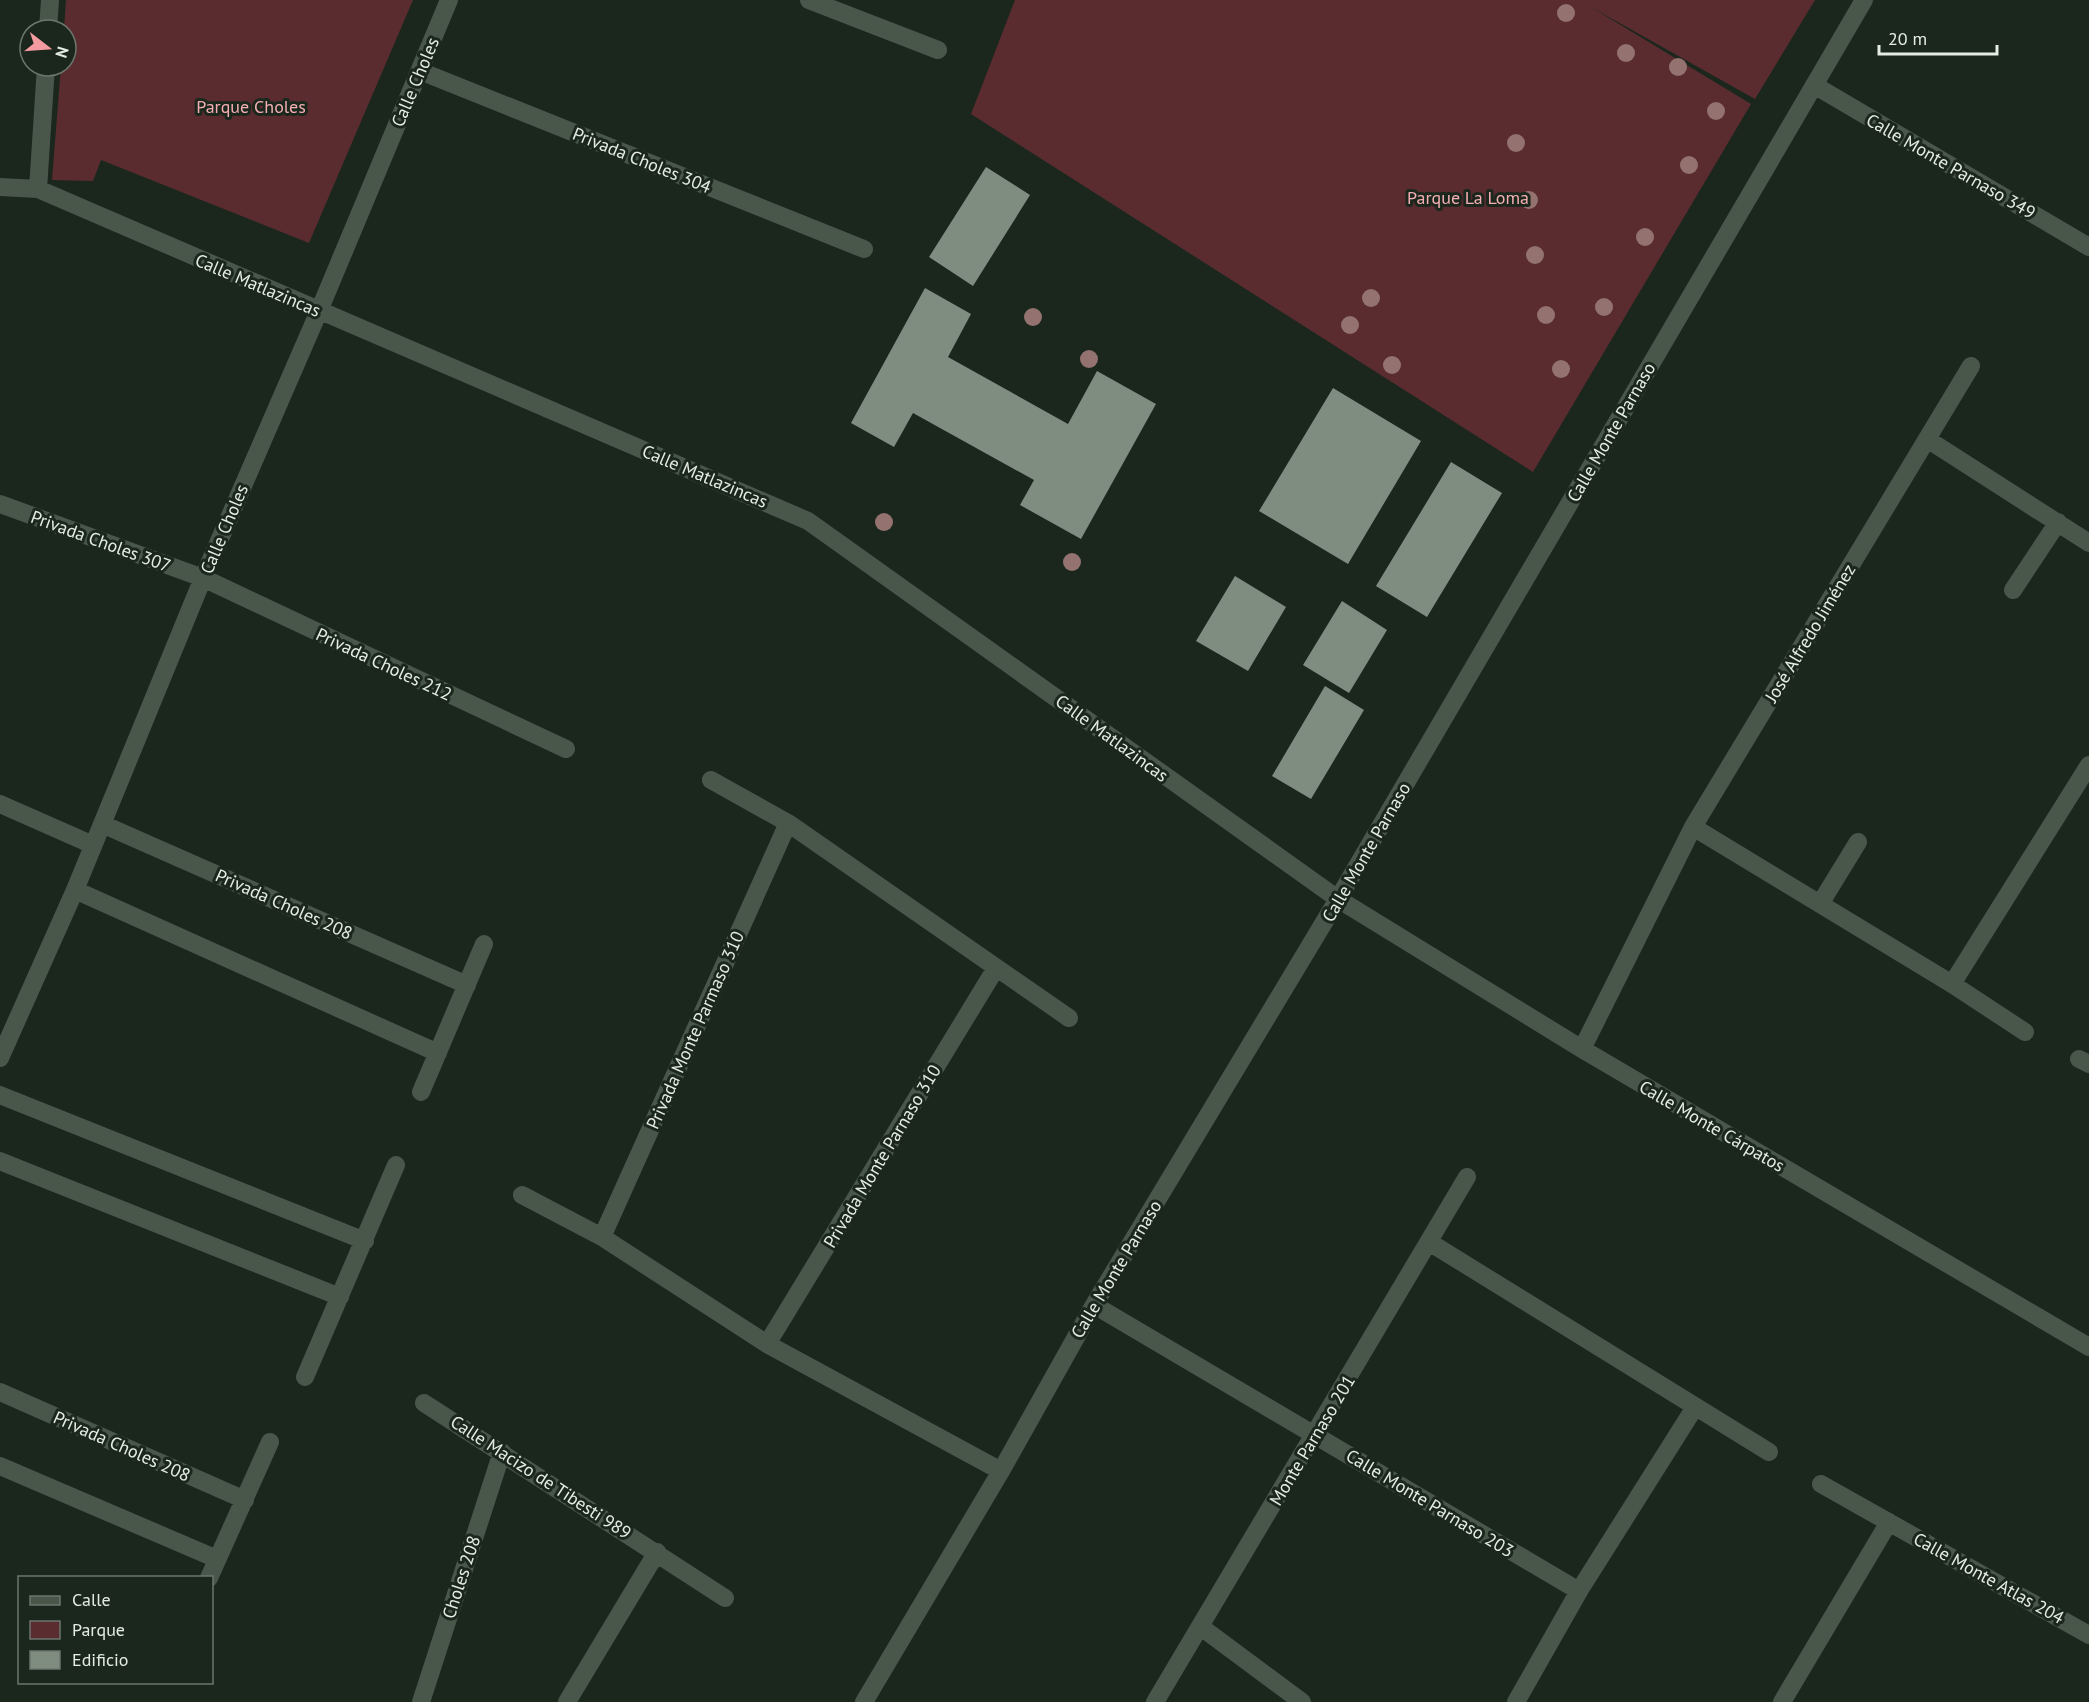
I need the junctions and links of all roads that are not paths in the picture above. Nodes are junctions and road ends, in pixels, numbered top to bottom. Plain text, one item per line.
1 (50, 0) edge
2 (449, 0) edge
3 (809, 0) edge
4 (1864, 0) edge
5 (49, 18) edge
6 (938, 50) dead end
7 (420, 71) junction
8 (45, 78) edge
9 (1814, 85) junction
10 (0, 187) edge
11 (38, 189) junction
12 (2089, 247) edge
13 (864, 249) dead end
14 (319, 311) junction
15 (1971, 366) dead end
16 (1927, 439) junction
17 (0, 504) edge
18 (2058, 522) junction
19 (2089, 543) edge
20 (203, 578) junction
21 (2013, 590) dead end
22 (566, 749) dead end
23 (2089, 765) edge
24 (711, 780) dead end
25 (0, 804) edge
26 (788, 823) junction
27 (102, 824) junction
28 (1693, 827) junction
29 (1858, 842) dead end
30 (93, 845) junction
31 (75, 890) junction
32 (1338, 899) junction
33 (1820, 904) junction
34 (484, 944) dead end
35 (996, 968) junction
36 (1952, 984) junction
37 (467, 985) junction
38 (1069, 1018) dead end
39 (2025, 1032) dead end
40 (1582, 1050) junction
41 (438, 1053) junction
42 (0, 1058) edge
43 (422, 1092) dead end
44 (0, 1095) edge
45 (0, 1161) edge
46 (396, 1165) dead end
47 (1467, 1177) dead end
48 (522, 1195) dead end
49 (602, 1237) junction
50 (365, 1241) junction
51 (1429, 1242) junction
52 (340, 1297) junction
53 (1094, 1305) junction
54 (767, 1344) junction
55 (2089, 1347) edge
56 (305, 1377) dead end
57 (0, 1392) edge
58 (424, 1402) dead end
59 (1695, 1407) junction
60 (1314, 1434) junction
61 (270, 1442) dead end
62 (502, 1452) junction
63 (1769, 1452) dead end
64 (0, 1466) edge
65 (1001, 1471) junction
66 (1821, 1484) dead end
67 (244, 1500) junction
68 (1888, 1522) junction
69 (657, 1552) junction
70 (218, 1559) junction
71 (210, 1576) edge
72 (1579, 1591) junction
73 (726, 1598) dead end
74 (1201, 1627) junction
75 (2089, 1635) edge
76 (421, 1702) edge
77 (567, 1702) edge
78 (864, 1702) edge
79 (1155, 1702) edge
80 (1302, 1702) edge
81 (1516, 1702) edge
82 (1782, 1702) edge

1 - 5 street
2 - 7 street, Calle Choles
3 - 6 street
4 - 9 street, Calle Monte Parnaso
7 - 13 street, Privada Choles 304
7 - 14 street, Calle Choles
8 - 11 street
9 - 12 street, Calle Monte Parnaso 349
9 - 32 street, Calle Monte Parnaso
10 - 11 street, Calle Matlazincas
11 - 14 street, Calle Matlazincas
14 - 20 street, Calle Choles
14 - 32 street, Calle Matlazincas
15 - 16 street, José Alfredo Jiménez
16 - 18 street
16 - 28 street, José Alfredo Jiménez
17 - 20 street, Privada Choles 307
18 - 19 street
18 - 21 street
20 - 22 street, Privada Choles 212
20 - 27 street, Calle Choles
23 - 36 street
24 - 26 street
25 - 30 street
26 - 35 street
26 - 49 street, Privada Monte Parmaso 310
27 - 30 street, Calle Choles
27 - 37 street, Privada Choles 208
28 - 33 street
28 - 40 street, José Alfredo Jiménez
29 - 33 street
30 - 31 street, Calle Choles
31 - 41 street
31 - 42 street, Calle Choles
32 - 40 street, Calle Monte Cárpatos
32 - 53 street, Calle Monte Parnaso
33 - 36 street
34 - 37 street
35 - 38 street
35 - 54 street, Privada Monte Parnaso 310
36 - 39 street
37 - 41 street
40 - 55 street, Calle Monte Cárpatos
41 - 43 street
44 - 50 street
45 - 52 street
46 - 50 street
47 - 51 street, Monte Parnaso 201
48 - 49 street
49 - 54 street
50 - 52 street
51 - 59 street
51 - 60 street, Monte Parnaso 201
52 - 56 street
53 - 60 street, Calle Monte Parnaso 203
53 - 65 street, Calle Monte Parnaso
54 - 65 street
57 - 67 street, Privada Choles 208
58 - 62 street, Calle Macizo de Tibesti 989
59 - 63 street
59 - 72 street
60 - 72 street, Calle Monte Parnaso 203
60 - 74 street, Monte Parnaso 201
61 - 67 street
62 - 69 street, Calle Macizo de Tibesti 989
62 - 76 street, Choles 208
64 - 70 street
65 - 78 street, Calle Monte Parnaso
66 - 68 street, Calle Monte Atlas 204
67 - 70 street
68 - 75 street, Calle Monte Atlas 204
68 - 82 street
69 - 73 street, Calle Macizo de Tibesti 989
69 - 77 street
70 - 71 street
72 - 81 street
74 - 79 street, Monte Parnaso 201
74 - 80 street

